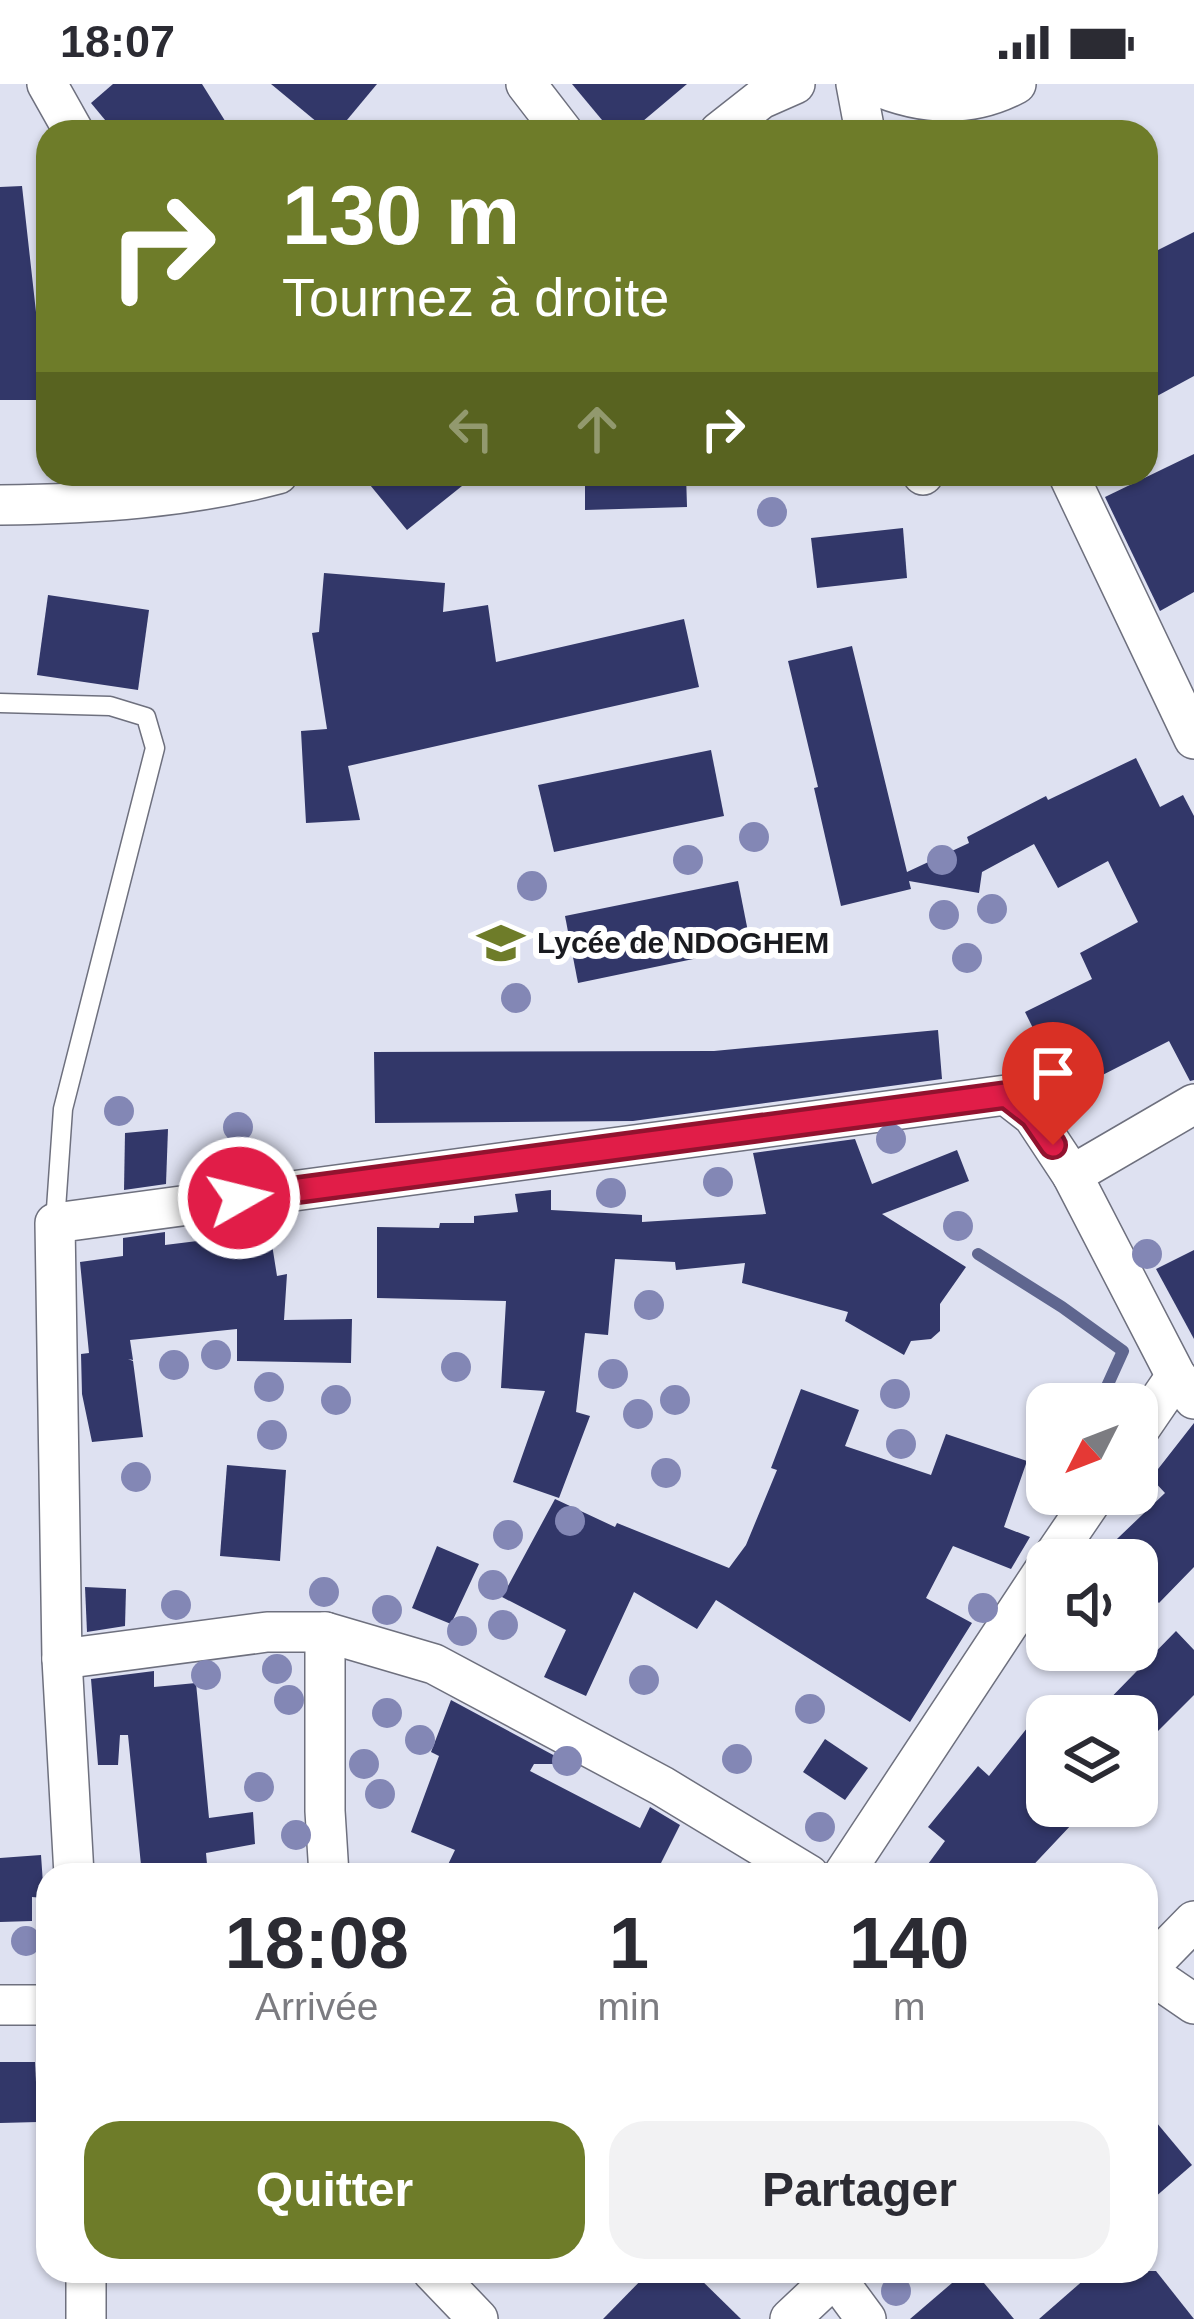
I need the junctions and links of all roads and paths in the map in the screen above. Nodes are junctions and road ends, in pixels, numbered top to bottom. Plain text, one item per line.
1 (47, 84) edge
2 (526, 84) edge
3 (795, 84) edge
4 (856, 84) edge
5 (872, 84) edge
6 (1016, 84) edge
7 (67, 120) edge
8 (553, 120) edge
9 (734, 120) edge
10 (863, 120) edge
11 (232, 486) edge
12 (1074, 486) edge
13 (132, 487) edge
14 (0, 505) edge
15 (0, 703) edge
16 (1194, 739) edge
17 (1194, 1104) edge
18 (1072, 1175) junction
19 (55, 1222) junction
20 (1185, 1387) edge
21 (1158, 1413) edge
22 (1026, 1598) edge
23 (325, 1632) junction
24 (62, 1659) junction
25 (73, 1863) edge
26 (329, 1863) edge
27 (789, 1863) edge
28 (851, 1863) edge
29 (1194, 1921) edge
30 (1158, 1958) edge
31 (1158, 1980) edge
32 (0, 2005) edge
33 (36, 2005) edge
34 (1194, 2005) edge
35 (86, 2283) edge
36 (444, 2283) edge
37 (828, 2283) edge
38 (844, 2283) edge
39 (86, 2319) edge
40 (478, 2319) edge
41 (790, 2319) edge
42 (866, 2319) edge

1 - 7 street
2 - 8 street
3 - 9 street
4 - 10 street
5 - 6 street
11 - 13 street
12 - 16 street
13 - 14 street
15 - 19 lane
17 - 18 street
18 - 19 street
18 - 20 street
19 - 24 street
20 - 21 street
22 - 28 street
23 - 24 street
23 - 26 street
23 - 27 street
24 - 25 street
29 - 30 street
31 - 34 street
32 - 33 street
35 - 39 street
36 - 40 street
37 - 41 street
38 - 42 street

